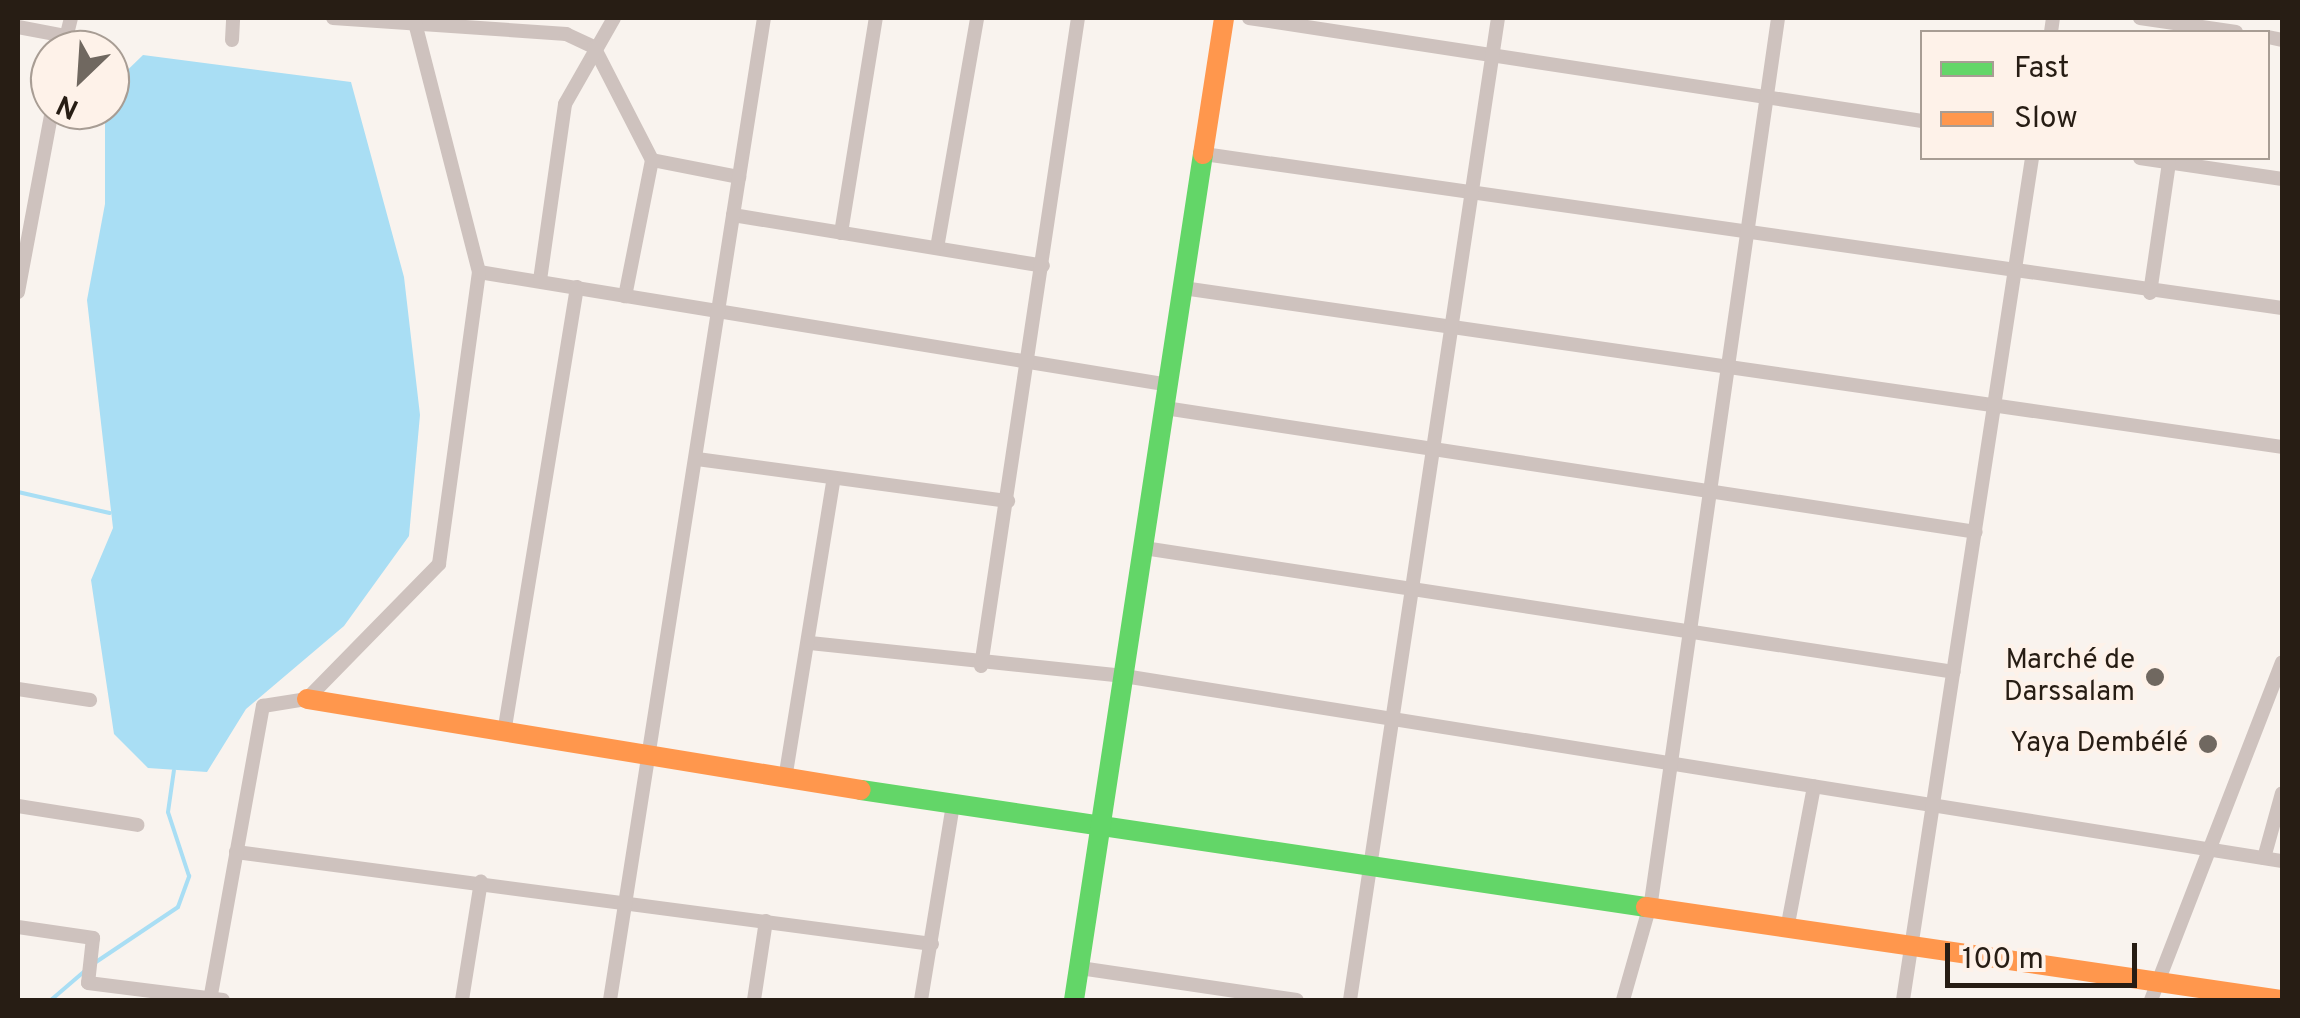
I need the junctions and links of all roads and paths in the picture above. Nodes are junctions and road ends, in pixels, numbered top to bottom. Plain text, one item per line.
1 (233, 18) edge
2 (333, 18) edge
3 (614, 18) edge
4 (764, 18) edge
5 (876, 18) edge
6 (977, 18) edge
7 (1078, 18) edge
8 (1224, 18) edge
9 (1249, 18) edge
10 (1498, 18) edge
11 (1778, 18) edge
12 (2140, 18) edge
13 (414, 24) edge
14 (2222, 30) edge
15 (232, 40) dead end
16 (594, 47) junction
17 (1493, 55) junction
18 (1767, 95) junction
19 (1920, 121) edge
20 (48, 130) edge
21 (1204, 154) junction
22 (652, 160) junction
23 (2032, 160) edge
24 (2154, 160) edge
25 (2169, 162) junction
26 (739, 177) junction
27 (2282, 179) edge
28 (1472, 194) junction
29 (734, 215) junction
30 (841, 232) junction
31 (1747, 234) junction
32 (937, 248) junction
33 (1043, 266) junction
34 (479, 272) junction
35 (2016, 274) junction
36 (540, 280) junction
37 (577, 287) junction
38 (1184, 288) junction
39 (18, 292) edge
40 (2150, 293) junction
41 (625, 296) junction
42 (2282, 308) edge
43 (719, 314) junction
44 (1452, 327) junction
45 (1029, 365) junction
46 (1728, 367) junction
47 (1169, 385) junction
48 (1995, 405) junction
49 (1165, 408) junction
50 (2282, 447) edge
51 (1433, 450) junction
52 (697, 459) junction
53 (834, 478) junction
54 (1710, 491) junction
55 (1008, 501) junction
56 (1976, 532) junction
57 (1144, 548) junction
58 (1412, 590) junction
59 (1690, 631) junction
60 (810, 642) junction
61 (2282, 663) edge
62 (982, 666) junction
63 (1954, 672) junction
64 (1124, 676) junction
65 (18, 688) edge
66 (307, 699) junction
67 (90, 700) dead end
68 (1391, 720) junction
69 (504, 733) junction
70 (647, 758) junction
71 (1671, 763) junction
72 (785, 779) junction
73 (1814, 786) junction
74 (2282, 793) edge
75 (952, 805) junction
76 (1934, 805) junction
77 (18, 806) edge
78 (1096, 823) junction
79 (138, 824) dead end
80 (2215, 850) junction
81 (236, 852) junction
82 (2264, 858) junction
83 (1369, 860) junction
84 (2282, 861) edge
85 (481, 882) junction
86 (1651, 902) junction
87 (623, 904) junction
88 (766, 921) junction
89 (1788, 924) junction
90 (18, 927) edge
91 (1911, 943) junction
92 (932, 944) junction
93 (1080, 968) junction
94 (2154, 991) edge
95 (214, 1000) edge
96 (462, 1000) edge
97 (610, 1000) edge
98 (754, 1000) edge
99 (922, 1000) edge
100 (1074, 1000) edge
101 (1297, 1000) edge
102 (1350, 1000) edge
103 (1624, 1000) edge
104 (1903, 1000) edge
105 (2282, 1000) edge

1 - 15 street
2 - 13 street
3 - 16 street
4 - 26 street
5 - 30 street
6 - 32 street
7 - 33 street
8 - 21 street
9 - 17 street
10 - 17 street
11 - 18 street
12 - 14 street
13 - 16 street
13 - 34 street
16 - 22 street
16 - 36 street
17 - 18 street
17 - 28 street
18 - 19 street
18 - 31 street
20 - 39 street
21 - 28 street
21 - 38 street
22 - 26 street
22 - 41 street
23 - 35 street
24 - 25 street
25 - 27 street
25 - 40 street
26 - 29 street
28 - 31 street
28 - 44 street
29 - 30 street
29 - 43 street
30 - 32 street
31 - 35 street
31 - 46 street
32 - 33 street
33 - 45 street
34 - 36 street
34 - 66 street
35 - 40 street
35 - 48 street
36 - 37 street
37 - 41 street
37 - 69 street
38 - 44 street
38 - 47 street
40 - 42 street
41 - 43 street
43 - 45 street
43 - 52 street
44 - 46 street
44 - 51 street
45 - 47 street
45 - 55 street
46 - 48 street
46 - 54 street
47 - 49 street
48 - 50 street
48 - 56 street
49 - 51 street
49 - 57 street
51 - 54 street
51 - 58 street
52 - 53 street
52 - 70 street
53 - 55 street
53 - 60 street
54 - 56 street
54 - 59 street
55 - 62 street
56 - 63 street
57 - 58 street
57 - 64 street
58 - 59 street
58 - 68 street
59 - 63 street
59 - 71 street
60 - 62 street
60 - 72 street
61 - 80 street
62 - 64 street
63 - 76 street
64 - 68 street
64 - 78 street
65 - 67 street
66 - 69 street
66 - 81 street
68 - 71 street
68 - 83 street
69 - 70 street
70 - 72 street
70 - 87 street
71 - 73 street
71 - 86 street
72 - 75 street
73 - 76 street
73 - 89 street
74 - 82 street
75 - 78 street
75 - 92 street
76 - 80 street
76 - 91 street
77 - 79 street
78 - 83 street
78 - 93 street
80 - 82 street
80 - 94 street
81 - 85 street
81 - 95 street
82 - 84 street
83 - 86 street
83 - 102 street
85 - 87 street
85 - 96 street
86 - 89 street
86 - 103 street
87 - 88 street
87 - 97 street
88 - 92 street
88 - 98 street
89 - 91 street
90 - 95 street
91 - 94 street
91 - 104 street
92 - 99 street
93 - 100 street
93 - 101 street
94 - 105 street

